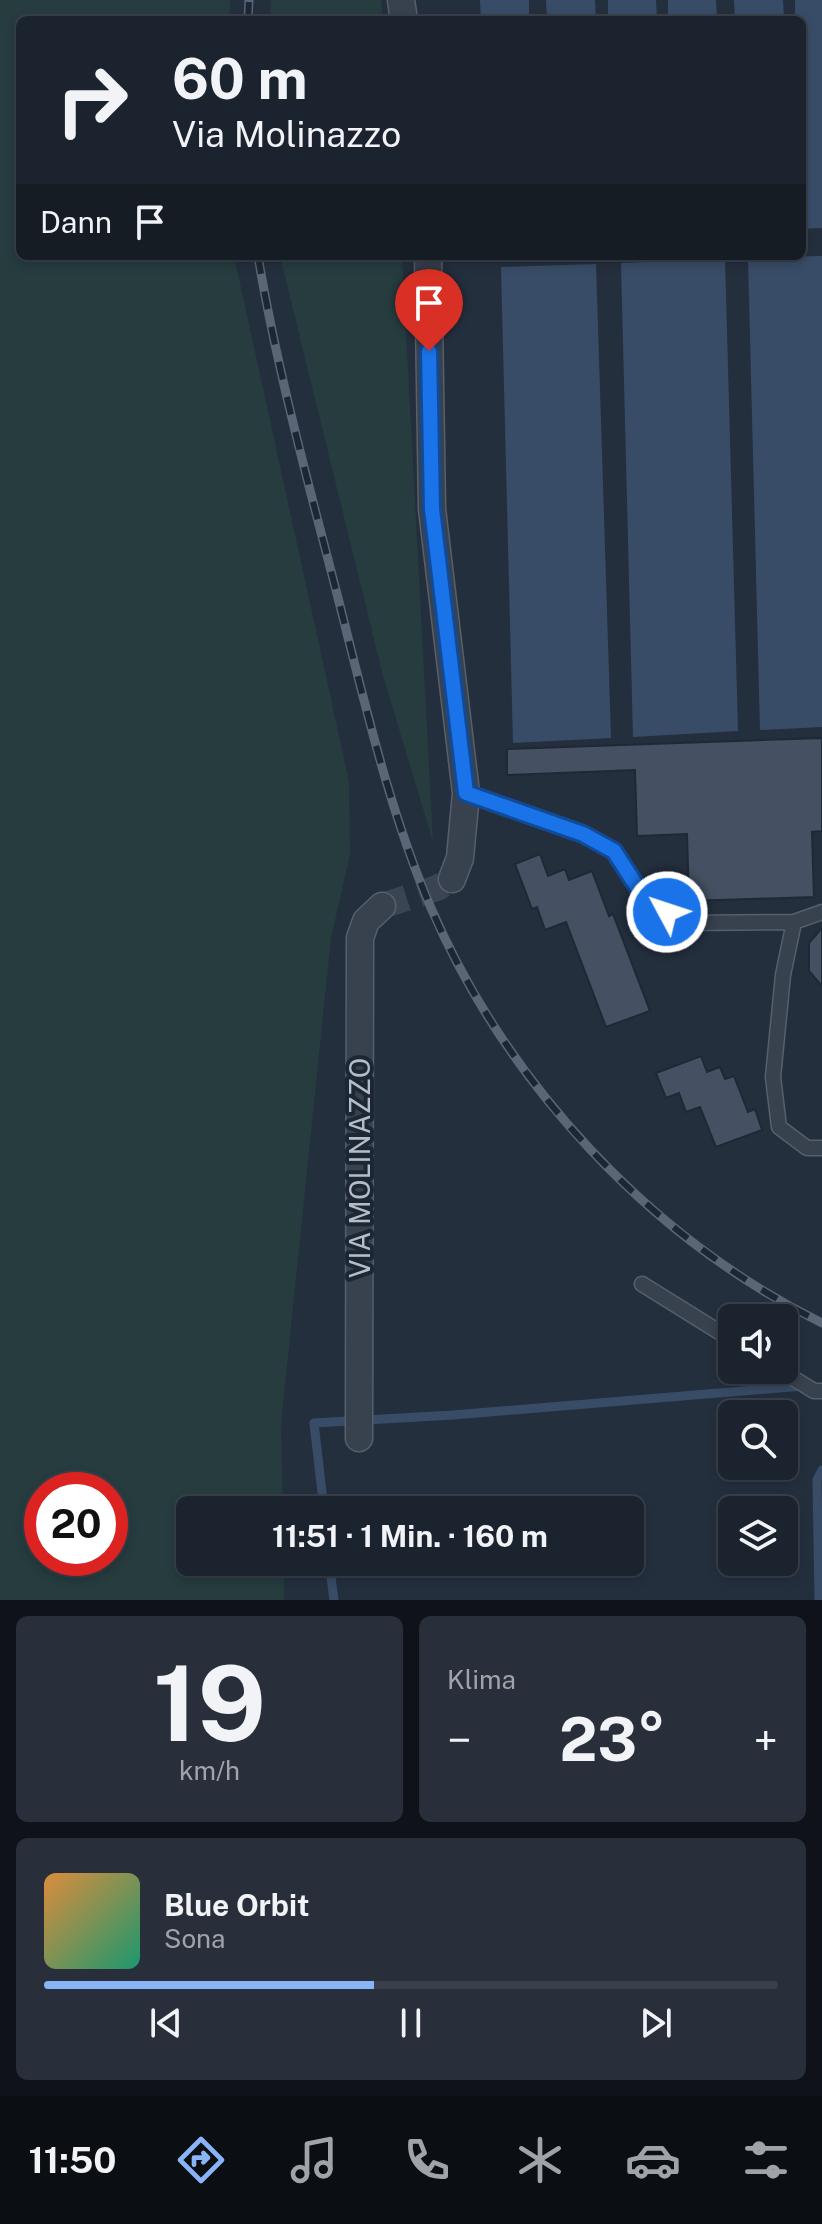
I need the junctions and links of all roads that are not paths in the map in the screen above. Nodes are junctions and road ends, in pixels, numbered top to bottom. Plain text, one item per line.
1 (428, 260) edge
2 (466, 793) junction
3 (452, 879) dead end
4 (382, 906) tunnel mouth
5 (822, 912) edge
6 (794, 922) junction
7 (822, 1148) edge
8 (642, 1284) dead end
9 (718, 1331) edge
10 (798, 1381) edge
11 (822, 1391) edge
12 (359, 1438) dead end

1 - 2 street
2 - 3 street
2 - 6 lane
4 - 12 street, VIA MOLINAZZO
5 - 6 lane
6 - 7 lane
8 - 9 lane
10 - 11 lane

